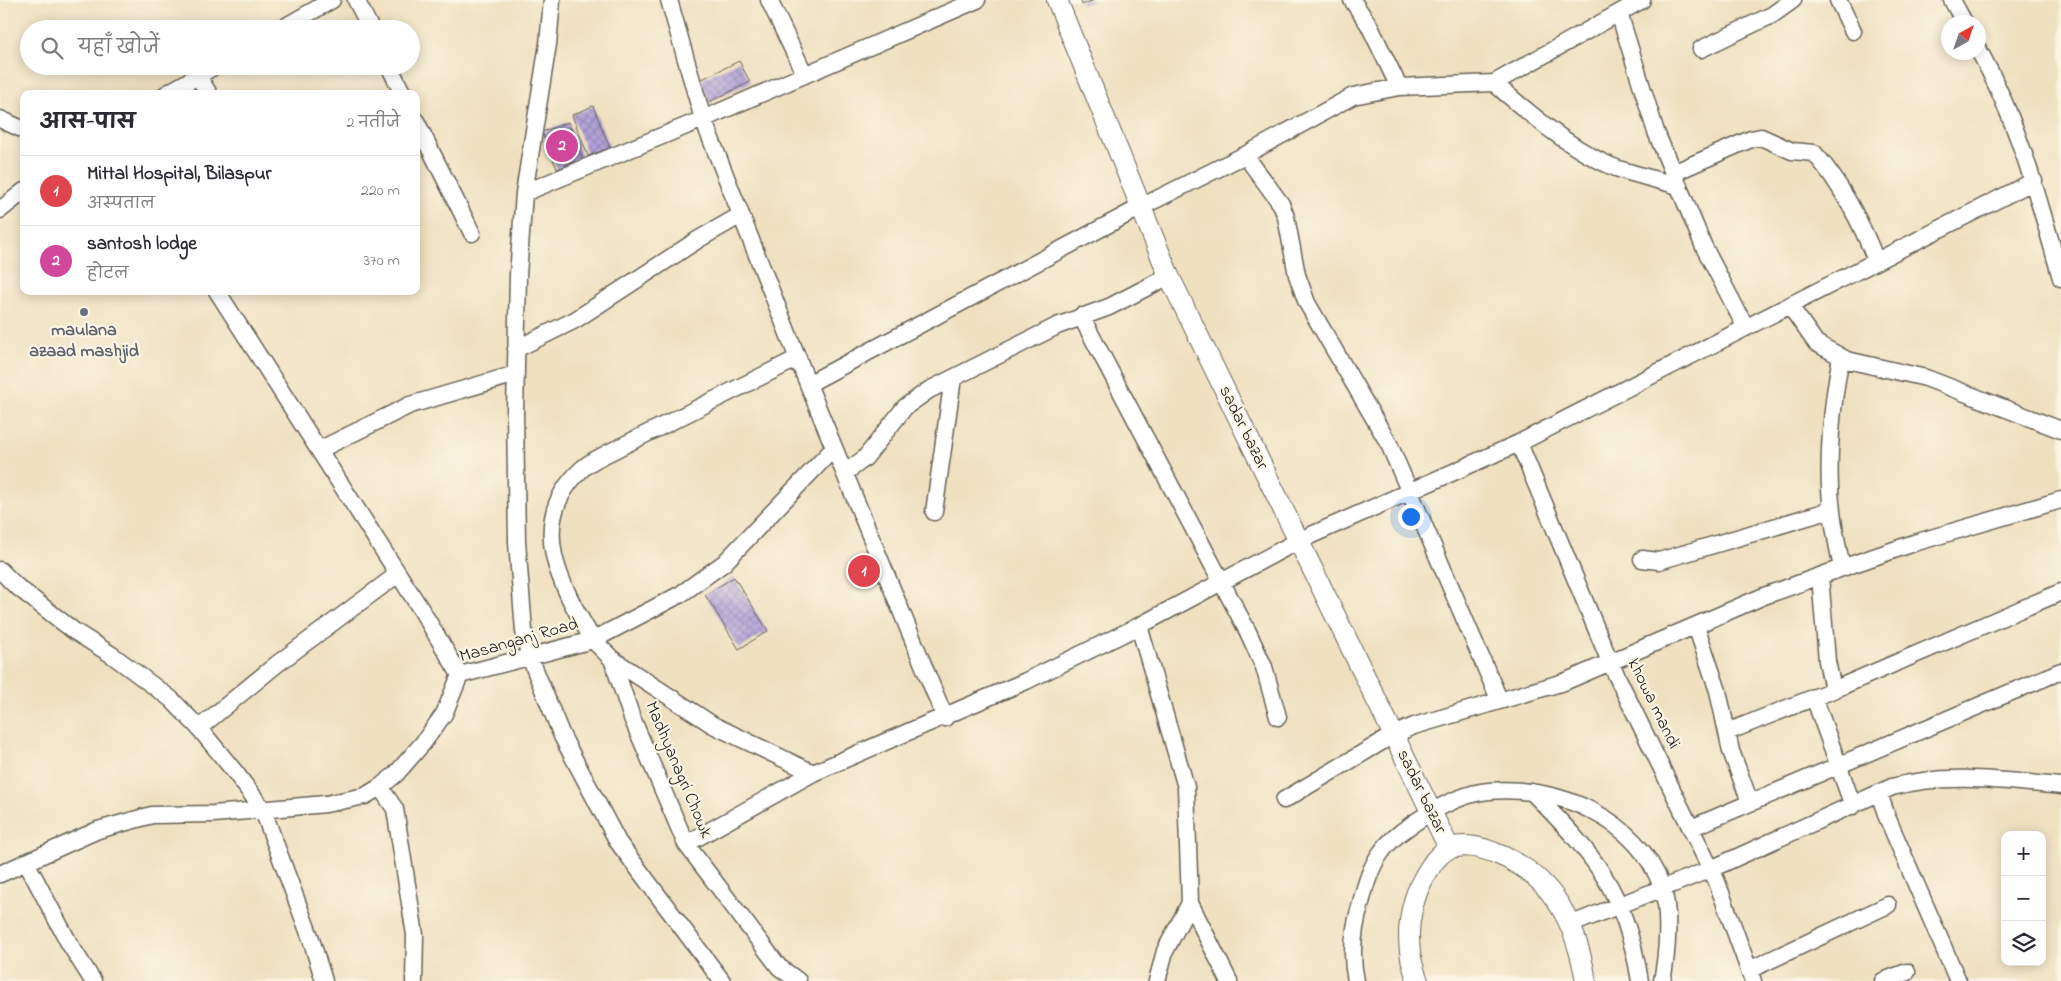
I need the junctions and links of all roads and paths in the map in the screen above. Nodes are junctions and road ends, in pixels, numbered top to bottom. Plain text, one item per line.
1 (332, 0) edge
2 (356, 0) edge
3 (552, 0) edge
4 (669, 0) edge
5 (769, 0) edge
6 (977, 0) edge
7 (1057, 0) edge
8 (1352, 0) edge
9 (1642, 0) edge
10 (1793, 0) edge
11 (1838, 0) edge
12 (1952, 0) edge
13 (1619, 13) junction
14 (1960, 15) edge
15 (297, 20) edge
16 (366, 20) edge
17 (1852, 31) dead end
18 (1701, 49) dead end
19 (1984, 60) edge
20 (394, 75) edge
21 (805, 75) junction
22 (198, 76) joint
23 (1494, 83) junction
24 (1399, 87) junction
25 (173, 90) edge
26 (207, 90) edge
27 (401, 90) edge
28 (0, 119) edge
29 (703, 119) junction
30 (20, 128) edge
31 (420, 129) edge
32 (1245, 156) junction
33 (1676, 179) junction
34 (2034, 181) junction
35 (524, 193) junction
36 (20, 194) edge
37 (1141, 207) junction
38 (0, 210) edge
39 (741, 215) junction
40 (472, 233) dead end
41 (1876, 261) junction
42 (1169, 276) junction
43 (2061, 278) edge
44 (220, 295) edge
45 (1790, 306) junction
46 (1081, 316) junction
47 (1746, 328) junction
48 (516, 349) junction
49 (1841, 357) junction
50 (798, 358) junction
51 (516, 374) junction
52 (953, 378) junction
53 (808, 384) junction
54 (2061, 430) edge
55 (1519, 443) junction
56 (834, 448) junction
57 (319, 450) junction
58 (845, 473) junction
59 (1410, 493) junction
60 (2061, 500) edge
61 (1831, 510) junction
62 (934, 512) dead end
63 (1298, 541) junction
64 (1642, 559) dead end
65 (1842, 568) junction
66 (0, 570) edge
67 (398, 574) junction
68 (1820, 576) junction
69 (1223, 581) junction
70 (2061, 592) edge
71 (1139, 626) junction
72 (1696, 626) junction
73 (593, 640) junction
74 (529, 656) junction
75 (612, 659) junction
76 (1610, 662) junction
77 (2061, 671) edge
78 (460, 675) junction
79 (1834, 690) junction
80 (1814, 697) junction
81 (1499, 699) junction
82 (1278, 717) dead end
83 (945, 718) junction
84 (199, 728) junction
85 (1727, 732) junction
86 (1393, 735) junction
87 (1838, 764) junction
88 (813, 773) junction
89 (2061, 786) edge
90 (380, 787) junction
91 (1532, 792) junction
92 (1879, 794) junction
93 (1284, 800) dead end
94 (1750, 802) junction
95 (1853, 806) junction
96 (262, 808) junction
97 (1431, 812) junction
98 (1691, 828) junction
99 (686, 844) junction
100 (1449, 848) junction
101 (26, 862) junction
102 (1711, 869) junction
103 (0, 874) edge
104 (1662, 888) junction
105 (1190, 903) junction
106 (1888, 904) dead end
107 (1621, 905) junction
108 (1572, 924) junction
109 (1907, 972) dead end
110 (1751, 976) edge
111 (93, 981) edge
112 (324, 981) edge
113 (414, 981) edge
114 (722, 981) edge
115 (798, 981) edge
116 (1157, 981) edge
117 (1229, 981) edge
118 (1356, 981) edge
119 (1418, 981) edge
120 (1586, 981) edge
121 (1640, 981) edge
122 (1662, 981) edge
123 (1883, 981) edge
124 (1958, 981) edge

1 - 15 street
2 - 16 street
3 - 35 street
4 - 29 street
5 - 21 street
6 - 21 street
7 - 37 main road, sadar bazar
8 - 24 street
9 - 13 street
10 - 18 street
11 - 17 street
12 - 14 street
13 - 23 street
13 - 33 street
19 - 34 street
20 - 27 street
21 - 29 street
22 - 25 street
22 - 26 street
23 - 24 street
23 - 33 street
24 - 32 street
28 - 30 street
29 - 35 street
29 - 39 street
31 - 40 street
32 - 37 street
32 - 59 street
33 - 41 street
33 - 47 street
34 - 41 street
34 - 43 street
35 - 48 street
36 - 38 street
37 - 42 main road, sadar bazar
37 - 53 street
39 - 48 street
39 - 50 street
41 - 45 street
42 - 46 street
42 - 63 main road, sadar bazar
44 - 57 street
45 - 47 street
45 - 49 street
46 - 52 street
46 - 69 street
47 - 55 street
48 - 51 street
49 - 54 street
49 - 61 street
50 - 53 street
50 - 73 street
51 - 57 street
51 - 74 street
52 - 58 street
52 - 62 street
53 - 56 street
55 - 59 street
55 - 76 street, khowa mandi
56 - 58 street
56 - 73 street
57 - 67 street
58 - 83 street
59 - 63 street
59 - 81 street
60 - 65 street
61 - 64 street
61 - 65 street
63 - 69 street
63 - 86 main road, sadar bazar
65 - 68 street
66 - 84 street
67 - 78 street
67 - 84 street
68 - 72 street
68 - 79 street
69 - 71 street
69 - 82 street
70 - 79 street
71 - 83 street
71 - 105 street
72 - 76 street
72 - 85 street
73 - 74 street, Masanganj Road
73 - 75 street, Masanganj Road
74 - 78 street, Masanganj Road
74 - 114 street
75 - 88 street, Masanganj Road
75 - 99 street, Madhyanagri Chowk
76 - 81 street
76 - 98 street, khowa mandi
77 - 87 street
78 - 90 street, Masanganj Road
79 - 80 street
80 - 85 street
80 - 87 street
81 - 86 street
83 - 88 street
84 - 96 street
85 - 94 street
86 - 93 street
86 - 97 main road, sadar bazar
87 - 94 street
87 - 95 street
88 - 99 street
89 - 92 street
90 - 96 street, Masanganj Road
90 - 113 street
91 - 97 street
91 - 104 street
91 - 107 street
92 - 95 street
92 - 124 street
94 - 98 street
95 - 102 street
96 - 101 street, Masanganj Road
96 - 112 street
97 - 100 main road, sadar bazar
97 - 118 street
98 - 102 street, khowa mandi
99 - 115 street, Madhyanagri Chowk
100 - 108 main road
100 - 119 main road
101 - 103 street, Masanganj Road
101 - 111 street
102 - 104 street
102 - 110 street, khowa mandi
104 - 107 street
104 - 122 street
105 - 116 street
105 - 117 street
106 - 110 street
107 - 108 street
107 - 121 street
108 - 120 main road
109 - 123 street

